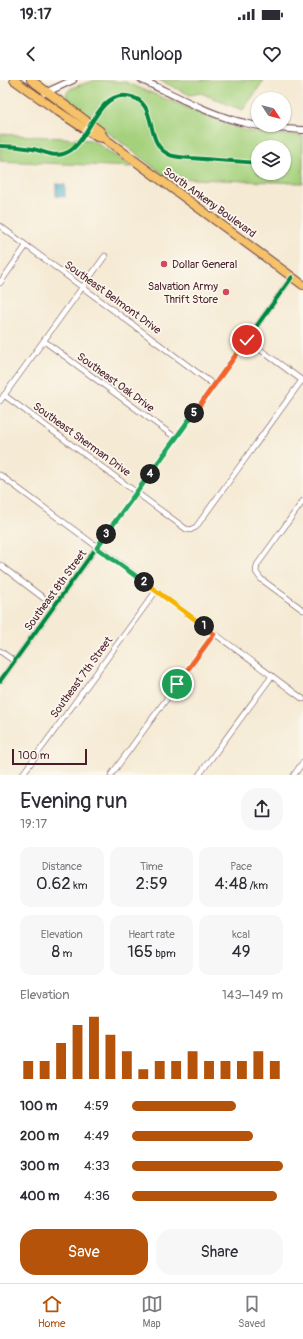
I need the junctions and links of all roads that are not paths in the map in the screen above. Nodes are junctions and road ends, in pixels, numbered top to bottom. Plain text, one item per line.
1 (14, 80) edge
2 (31, 80) edge
3 (73, 80) edge
4 (142, 80) edge
5 (46, 91) junction
6 (40, 99) junction
7 (303, 130) edge
8 (104, 138) junction
9 (0, 226) edge
10 (26, 246) junction
11 (105, 256) dead end
12 (292, 277) junction
13 (0, 283) edge
14 (303, 284) edge
15 (82, 287) junction
16 (247, 340) junction
17 (44, 341) junction
18 (302, 380) edge
19 (214, 385) junction
20 (4, 395) junction
21 (0, 401) edge
22 (176, 438) junction
23 (0, 475) edge
24 (137, 492) junction
25 (303, 501) edge
26 (97, 548) junction
27 (0, 566) edge
28 (156, 592) junction
29 (54, 606) junction
30 (303, 610) edge
31 (214, 634) junction
32 (0, 651) edge
33 (14, 662) junction
34 (272, 676) junction
35 (0, 681) edge
36 (303, 699) edge
37 (303, 762) edge
38 (22, 775) edge
39 (111, 775) edge
40 (199, 775) edge
41 (294, 775) edge

1 - 6 main road, South Ankeny Boulevard
2 - 5 main road, South Ankeny Boulevard
3 - 5 street
4 - 7 street
5 - 6 street
5 - 8 main road, South Ankeny Boulevard
6 - 8 main road, South Ankeny Boulevard
8 - 12 main road, South Ankeny Boulevard
9 - 10 street, Southeast Belmont Drive
10 - 13 street
10 - 15 street, Southeast Belmont Drive
11 - 15 street
12 - 14 main road, South Ankeny Boulevard
12 - 16 street, Southeast 8th Street
15 - 17 street
15 - 19 street, Southeast Belmont Drive
16 - 18 street
16 - 19 street, Southeast 8th Street
17 - 20 street
17 - 22 street, Southeast Oak Drive
18 - 24 street, Southeast Sherman Drive
19 - 22 street, Southeast 8th Street
20 - 21 street
20 - 24 street, Southeast Sherman Drive
22 - 24 street, Southeast 8th Street
23 - 26 street
24 - 26 street, Southeast 8th Street
25 - 30 street
26 - 28 street
26 - 29 street, Southeast 8th Street
27 - 29 street
28 - 31 street
28 - 38 street, Southeast 7th Street
29 - 33 street, Southeast 8th Street
31 - 34 street
31 - 39 street
32 - 33 street
33 - 35 street, Southeast 8th Street
34 - 36 street
34 - 40 street
37 - 41 street

